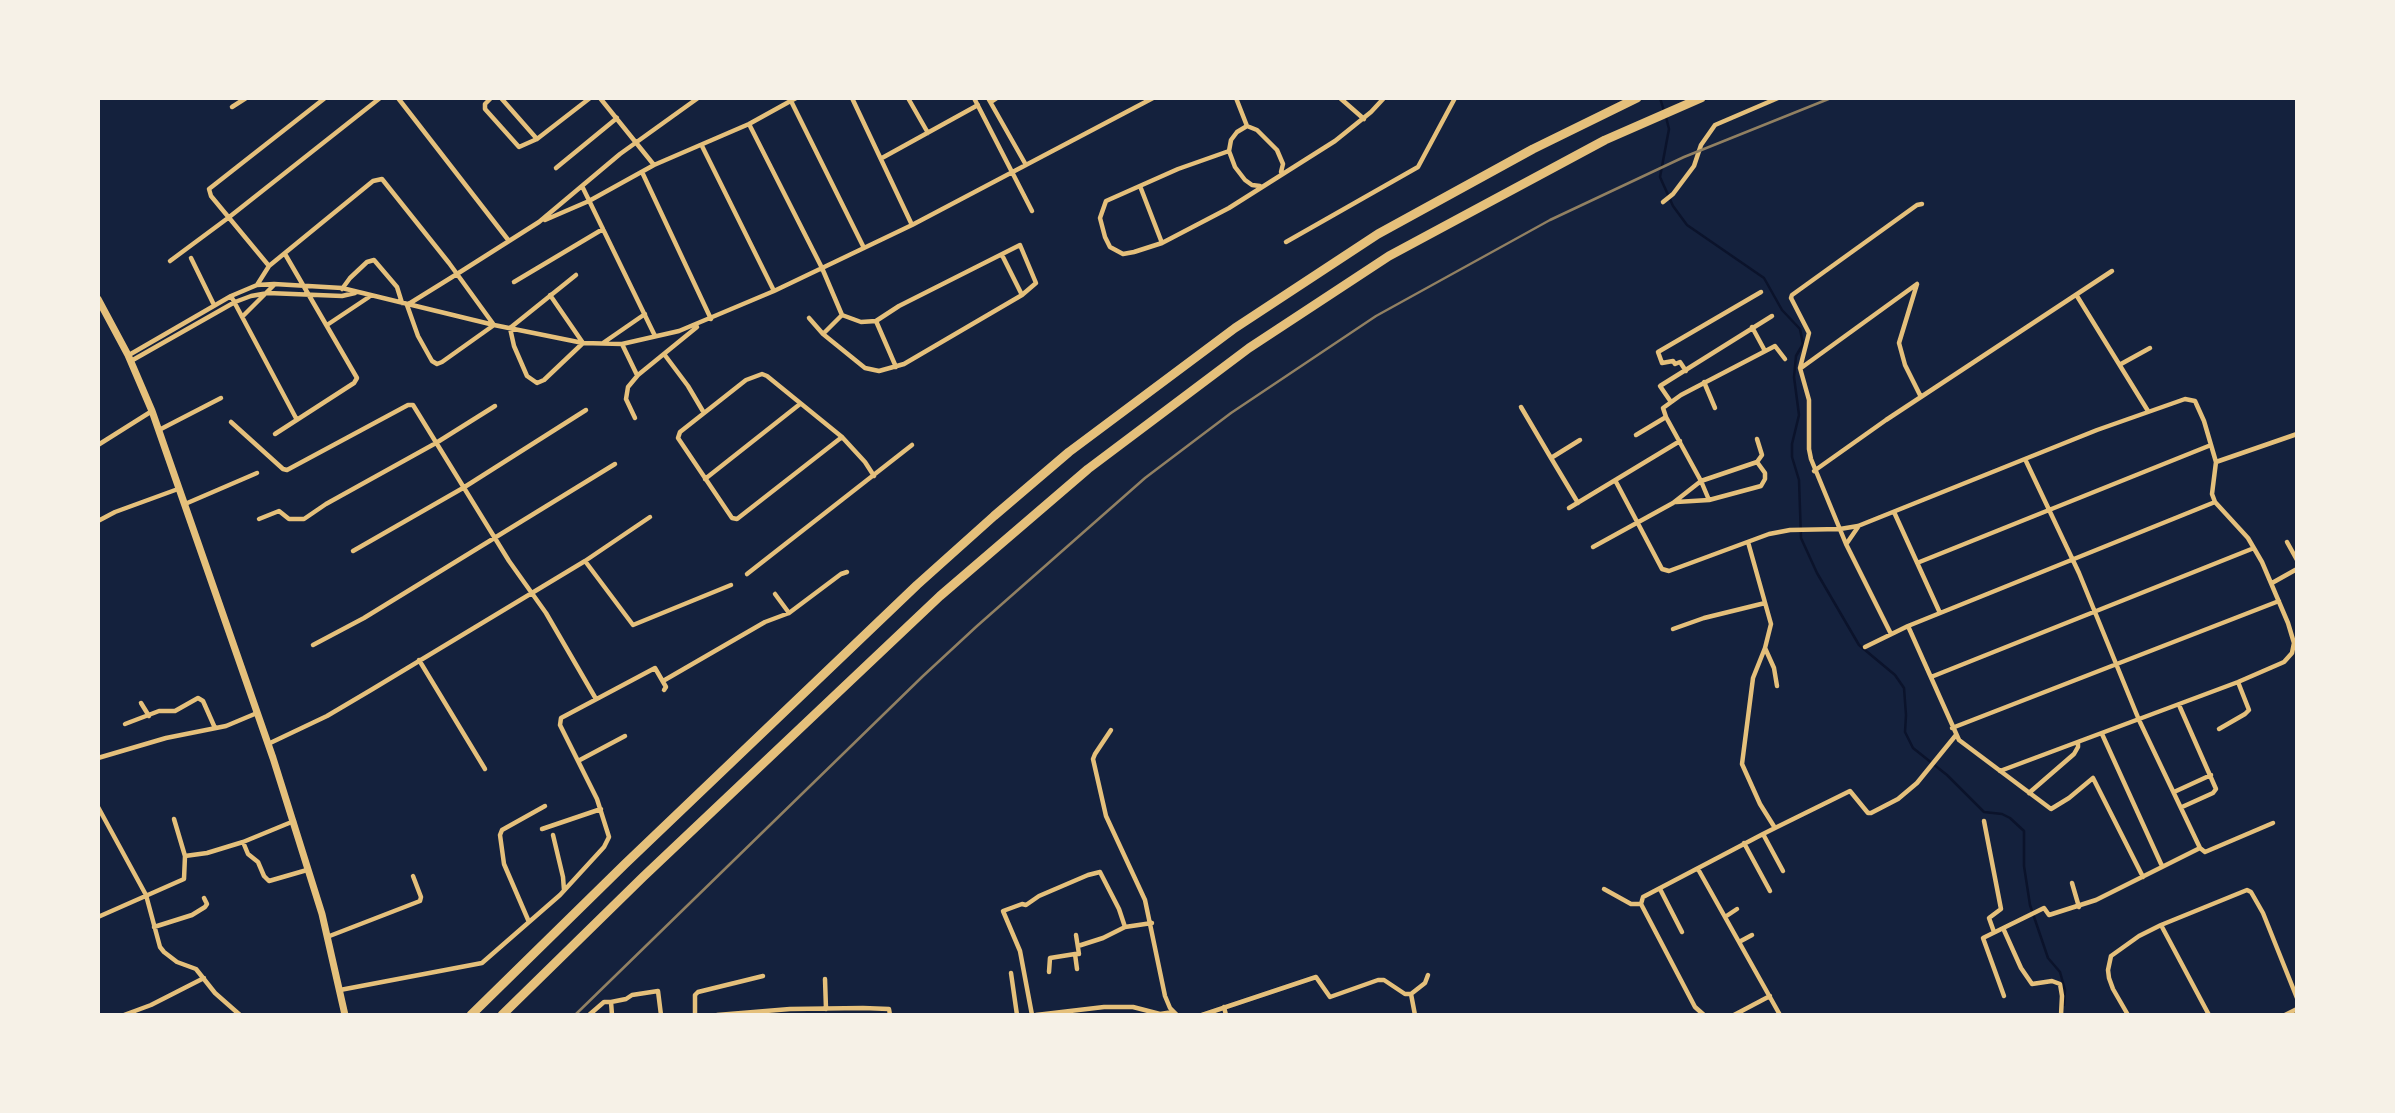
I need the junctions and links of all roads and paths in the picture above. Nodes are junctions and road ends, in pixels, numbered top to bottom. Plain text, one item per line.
1 (246, 98) edge
2 (325, 98) edge
3 (380, 98) edge
4 (398, 98) edge
5 (491, 98) edge
6 (502, 98) edge
7 (590, 98) edge
8 (600, 98) edge
9 (698, 98) edge
10 (852, 98) edge
11 (908, 98) edge
12 (974, 98) edge
13 (997, 98) edge
14 (1153, 98) edge
15 (1236, 98) edge
16 (1340, 98) edge
17 (1384, 98) edge
18 (1455, 98) edge
19 (1637, 98) edge
20 (1701, 98) edge
21 (1778, 98) edge
22 (793, 99) edge
23 (990, 100) edge
24 (978, 105) junction
25 (232, 107) dead end
26 (617, 117) junction
27 (1364, 118) junction
28 (749, 124) junction
29 (1247, 126) junction
30 (928, 133) junction
31 (537, 139) junction
32 (636, 143) junction
33 (702, 146) junction
34 (1229, 150) junction
35 (882, 158) junction
36 (654, 165) junction
37 (1024, 166) junction
38 (556, 169) dead end
39 (1015, 171) junction
40 (642, 172) junction
41 (1281, 173) junction
42 (582, 186) junction
43 (1140, 186) junction
44 (1261, 186) junction
45 (589, 201) junction
46 (1663, 202) dead end
47 (1922, 204) dead end
48 (1032, 211) dead end
49 (228, 218) junction
50 (539, 222) junction
51 (912, 225) junction
52 (603, 229) junction
53 (509, 241) junction
54 (1286, 242) dead end
55 (1162, 243) junction
56 (864, 248) junction
57 (285, 254) junction
58 (1002, 255) junction
59 (191, 258) dead end
60 (170, 261) dead end
61 (269, 266) junction
62 (822, 268) junction
63 (2112, 271) dead end
64 (457, 274) junction
65 (576, 275) dead end
66 (514, 282) dead end
67 (274, 284) junction
68 (257, 285) junction
69 (303, 285) junction
70 (342, 288) junction
71 (774, 291) junction
72 (1761, 292) dead end
73 (268, 293) junction
74 (308, 293) junction
75 (356, 293) junction
76 (550, 295) junction
77 (1022, 295) junction
78 (231, 296) junction
79 (342, 296) junction
80 (370, 296) junction
81 (2077, 296) junction
82 (98, 299) edge
83 (234, 302) junction
84 (404, 304) junction
85 (214, 305) junction
86 (200, 313) junction
87 (645, 314) junction
88 (842, 315) junction
89 (1772, 316) dead end
90 (242, 317) junction
91 (809, 318) dead end
92 (711, 319) junction
93 (204, 320) junction
94 (876, 321) junction
95 (701, 323) junction
96 (327, 325) junction
97 (494, 325) junction
98 (1752, 327) junction
99 (510, 328) junction
100 (823, 334) junction
101 (654, 336) junction
102 (157, 338) junction
103 (583, 343) junction
104 (602, 344) junction
105 (622, 344) junction
106 (162, 345) junction
107 (2150, 348) dead end
108 (1765, 351) junction
109 (664, 354) junction
110 (130, 358) junction
111 (1785, 359) dead end
112 (2121, 364) junction
113 (895, 367) junction
114 (1800, 368) junction
115 (1686, 371) junction
116 (638, 375) junction
117 (1704, 382) junction
118 (1921, 397) junction
119 (221, 398) dead end
120 (1671, 402) junction
121 (800, 404) junction
122 (495, 406) dead end
123 (1521, 407) dead end
124 (1715, 408) dead end
125 (586, 410) dead end
126 (152, 411) junction
127 (2148, 411) junction
128 (704, 413) junction
129 (1665, 417) junction
130 (635, 418) dead end
131 (297, 420) junction
132 (231, 422) dead end
133 (159, 430) junction
134 (275, 434) dead end
135 (2297, 434) edge
136 (1636, 435) dead end
137 (842, 437) junction
138 (1758, 439) dead end
139 (1580, 440) dead end
140 (1680, 441) junction
141 (436, 443) junction
142 (98, 445) edge
143 (912, 445) dead end
144 (2211, 445) junction
145 (1551, 458) junction
146 (2025, 459) junction
147 (1757, 462) junction
148 (2216, 462) junction
149 (615, 464) dead end
150 (1815, 471) junction
151 (257, 473) dead end
152 (874, 476) junction
153 (705, 479) junction
154 (1615, 480) junction
155 (1701, 481) junction
156 (463, 488) junction
157 (179, 489) junction
158 (1709, 500) junction
159 (2215, 502) junction
160 (1578, 503) junction
161 (1673, 503) junction
162 (184, 505) junction
163 (1569, 508) dead end
164 (2048, 510) junction
165 (1894, 512) junction
166 (650, 517) dead end
167 (259, 519) dead end
168 (98, 521) edge
169 (1636, 521) junction
170 (1858, 526) junction
171 (1840, 529) junction
172 (495, 537) junction
173 (1748, 542) junction
174 (2287, 542) dead end
175 (1846, 544) junction
176 (1593, 547) dead end
177 (2254, 548) junction
178 (354, 551) dead end
179 (2072, 560) junction
180 (2297, 560) edge
181 (585, 561) junction
182 (1917, 563) junction
183 (2297, 569) edge
184 (848, 572) dead end
185 (747, 574) dead end
186 (2272, 583) junction
187 (731, 585) dead end
188 (530, 593) junction
189 (775, 594) dead end
190 (2280, 601) junction
191 (1765, 603) junction
192 (2095, 612) junction
193 (789, 613) junction
194 (1940, 613) junction
195 (1908, 626) junction
196 (1673, 629) dead end
197 (1891, 634) junction
198 (313, 645) dead end
199 (1865, 647) dead end
200 (1765, 648) junction
201 (419, 660) junction
202 (2117, 664) junction
203 (1931, 677) junction
204 (663, 681) junction
205 (2238, 682) junction
206 (1777, 686) dead end
207 (664, 690) dead end
208 (596, 699) junction
209 (141, 702) dead end
210 (2179, 705) junction
211 (257, 713) junction
212 (149, 716) junction
213 (2139, 720) junction
214 (125, 724) dead end
215 (215, 728) junction
216 (1952, 728) junction
217 (2219, 729) dead end
218 (1111, 730) dead end
219 (2102, 734) junction
220 (1956, 735) junction
221 (625, 736) dead end
222 (2078, 743) junction
223 (268, 744) junction
224 (98, 758) edge
225 (578, 761) junction
226 (485, 769) dead end
227 (2000, 771) junction
228 (2211, 775) junction
229 (2174, 792) junction
230 (2029, 793) junction
231 (545, 806) dead end
232 (98, 807) edge
233 (2182, 807) junction
234 (601, 809) junction
235 (174, 819) dead end
236 (101, 821) edge
237 (294, 821) junction
238 (1984, 821) dead end
239 (2273, 823) dead end
240 (1775, 828) junction
241 (542, 829) dead end
242 (1763, 834) junction
243 (552, 835) dead end
244 (243, 842) junction
245 (1744, 843) junction
246 (2200, 848) junction
247 (186, 856) junction
248 (2162, 866) junction
249 (1698, 869) junction
250 (308, 870) junction
251 (1783, 871) dead end
252 (413, 876) dead end
253 (2143, 877) junction
254 (2072, 883) dead end
255 (1604, 889) dead end
256 (1659, 889) junction
257 (564, 891) junction
258 (1770, 891) dead end
259 (146, 895) junction
260 (204, 898) dead end
261 (1642, 904) junction
262 (2080, 906) junction
263 (1737, 909) dead end
264 (1725, 917) junction
265 (98, 918) edge
266 (529, 922) junction
267 (1152, 923) junction
268 (2161, 925) junction
269 (155, 927) junction
270 (1125, 927) junction
271 (2003, 928) junction
272 (1682, 932) dead end
273 (1994, 932) junction
274 (1076, 935) dead end
275 (1752, 935) dead end
276 (327, 937) junction
277 (1739, 942) junction
278 (1078, 946) junction
279 (1075, 954) junction
280 (1077, 969) dead end
281 (1049, 972) dead end
282 (1011, 973) dead end
283 (1428, 975) dead end
284 (763, 976) dead end
285 (204, 978) junction
286 (825, 979) dead end
287 (340, 990) junction
288 (1411, 995) junction
289 (1770, 996) junction
290 (2004, 996) dead end
291 (2297, 998) edge
292 (611, 1002) junction
293 (1224, 1007) junction
294 (826, 1009) junction
295 (2297, 1009) edge
296 (1173, 1013) edge
297 (124, 1015) edge
298 (240, 1015) edge
299 (345, 1015) edge
300 (471, 1015) edge
301 (502, 1015) edge
302 (589, 1015) edge
303 (612, 1015) edge
304 (661, 1015) edge
305 (695, 1015) edge
306 (716, 1015) edge
307 (890, 1015) edge
308 (1017, 1015) edge
309 (1034, 1015) edge
310 (1202, 1015) edge
311 (1226, 1015) edge
312 (1415, 1015) edge
313 (1704, 1015) edge
314 (1734, 1015) edge
315 (1780, 1015) edge
316 (2061, 1015) edge
317 (2129, 1015) edge
318 (2209, 1015) edge
319 (2285, 1015) edge

1 - 25 street
2 - 49 street
3 - 49 street
4 - 53 street
5 - 31 street
6 - 31 street
7 - 31 street
8 - 26 street
9 - 32 street
10 - 35 street
11 - 30 street
12 - 24 street
13 - 23 street
14 - 37 street
15 - 29 street
16 - 27 street
17 - 27 street
18 - 54 street
19 - 300 highway
20 - 301 highway
21 - 46 street
22 - 28 street
22 - 56 street
23 - 37 street
24 - 30 street
24 - 39 street
26 - 32 street
26 - 38 street
27 - 41 street
28 - 33 street
28 - 62 street
29 - 34 street
29 - 41 street
30 - 35 street
32 - 36 street
32 - 42 street
33 - 36 street
33 - 71 street
34 - 43 street
34 - 44 street
35 - 51 street
36 - 40 street
37 - 39 street
39 - 48 street
39 - 51 street
40 - 45 street
40 - 92 street
41 - 44 street
42 - 45 street
42 - 50 street
43 - 55 street
43 - 55 street
44 - 55 street
45 - 50 street
45 - 52 street
47 - 114 street
49 - 60 street
49 - 61 street
50 - 53 street
51 - 56 street
52 - 66 street
52 - 87 street
53 - 64 street
56 - 62 street
57 - 61 street
57 - 64 street
57 - 69 street
58 - 77 street
58 - 77 street
58 - 94 street
59 - 85 street
61 - 68 street
62 - 71 street
62 - 88 street
63 - 81 street
64 - 84 street
64 - 97 street
65 - 76 street
67 - 68 street
67 - 69 street
67 - 73 street
68 - 78 street
69 - 70 street
69 - 74 street
70 - 75 street
70 - 79 street
70 - 84 street
71 - 92 street
72 - 115 street
73 - 74 street
73 - 83 street
73 - 90 street
74 - 79 street
74 - 96 street
75 - 79 street
75 - 80 street
76 - 99 street
76 - 103 street
77 - 113 street
78 - 83 street
78 - 85 street
80 - 84 street
80 - 96 street
81 - 112 street
81 - 118 street
82 - 110 main road
83 - 90 street
83 - 93 street
84 - 97 street
84 - 97 street
85 - 86 street
86 - 93 street
86 - 102 street
87 - 101 street
87 - 104 street
88 - 94 street
88 - 100 street
89 - 98 street
90 - 131 street
91 - 100 street
92 - 95 street
93 - 106 street
94 - 113 street
95 - 101 street
95 - 109 street
96 - 131 street
97 - 99 street
98 - 108 street
98 - 115 street
99 - 103 street
99 - 103 street
100 - 113 street
101 - 105 street
102 - 106 street
102 - 110 street
103 - 104 street
104 - 105 street
105 - 116 street
106 - 110 street
107 - 112 street
108 - 111 street
108 - 117 street
109 - 116 street
109 - 128 street
110 - 126 main road
112 - 127 street
114 - 118 street
114 - 150 street
115 - 120 street
116 - 130 street
117 - 120 street
117 - 124 street
118 - 150 street
119 - 133 street
120 - 129 street
121 - 128 street
121 - 137 street
121 - 153 street
122 - 141 street
123 - 145 street
125 - 156 street
126 - 133 main road
126 - 142 street
127 - 144 street
127 - 146 street
128 - 153 street
129 - 136 street
129 - 140 street
131 - 134 street
132 - 141 street
133 - 157 main road
135 - 148 street
137 - 152 street
137 - 153 street
138 - 147 street
139 - 145 street
140 - 154 street
140 - 155 street
141 - 156 street
141 - 167 street
143 - 152 street
144 - 148 street
144 - 164 street
145 - 160 street
146 - 164 street
146 - 165 street
147 - 155 street
147 - 158 street
148 - 159 street
149 - 172 street
150 - 171 street
151 - 162 street
152 - 185 street
154 - 160 street
154 - 169 street
155 - 158 street
155 - 161 street
156 - 172 street
156 - 178 street
157 - 162 main road
157 - 168 street
158 - 161 street
159 - 177 street
159 - 179 street
160 - 163 street
161 - 169 street
162 - 211 main road
164 - 179 street
164 - 182 street
165 - 170 street
165 - 182 street
166 - 181 street
169 - 173 street
169 - 176 street
170 - 171 street
170 - 175 street
171 - 173 street
171 - 175 street
172 - 188 street
172 - 198 street
173 - 191 street
174 - 180 street
175 - 197 street
177 - 186 street
177 - 192 street
179 - 192 street
179 - 194 street
181 - 187 street
181 - 188 street
182 - 194 street
183 - 186 street
184 - 193 street
186 - 190 street
188 - 201 street
188 - 208 street
189 - 193 street
190 - 202 street
190 - 205 street
191 - 196 street
191 - 200 street
192 - 202 street
192 - 203 street
193 - 204 street
194 - 195 street
195 - 197 street
195 - 203 street
197 - 199 street
200 - 206 street
200 - 240 street
201 - 223 street
201 - 226 street
202 - 213 street
202 - 216 street
203 - 216 street
204 - 207 street
204 - 208 street
205 - 210 street
205 - 217 street
208 - 225 street
209 - 212 street
210 - 213 street
210 - 228 street
211 - 215 street
211 - 223 main road
212 - 214 street
212 - 215 street
213 - 219 street
213 - 229 street
215 - 224 street
216 - 220 street
218 - 267 street
219 - 222 street
219 - 248 street
220 - 227 street
220 - 240 street
221 - 225 street
222 - 227 street
222 - 230 street
223 - 237 main road
225 - 234 street
227 - 230 street
228 - 229 street
228 - 233 street
229 - 233 street
230 - 253 street
231 - 266 street
232 - 236 street
233 - 246 street
234 - 241 street
234 - 257 street
235 - 247 street
236 - 259 street
237 - 244 street
237 - 250 main road
238 - 273 street
239 - 246 street
240 - 242 street
242 - 245 street
242 - 251 street
243 - 257 street
244 - 247 street
244 - 250 street
245 - 249 street
245 - 258 street
246 - 248 street
247 - 259 street
248 - 253 street
249 - 256 street
249 - 264 street
250 - 276 main road
252 - 276 street
253 - 262 street
254 - 262 street
255 - 261 street
256 - 261 street
256 - 272 street
257 - 266 street
259 - 265 street
259 - 269 street
260 - 269 street
261 - 313 street
262 - 271 street
263 - 264 street
264 - 277 street
266 - 287 street
267 - 270 street
267 - 296 street
268 - 291 street
268 - 317 street
268 - 318 street
269 - 285 street
270 - 278 street
270 - 309 street
271 - 273 street
271 - 316 street
273 - 290 street
274 - 278 street
275 - 277 street
276 - 287 main road
277 - 289 street
278 - 279 street
279 - 280 street
279 - 281 street
282 - 308 street
283 - 288 street
284 - 305 street
285 - 297 street
285 - 298 street
286 - 294 street
287 - 299 main road
288 - 293 street
288 - 312 street
289 - 314 street
289 - 315 street
292 - 302 street
292 - 303 street
292 - 304 street
293 - 310 street
293 - 311 street
294 - 306 street
294 - 307 street
295 - 319 street
296 - 309 street

